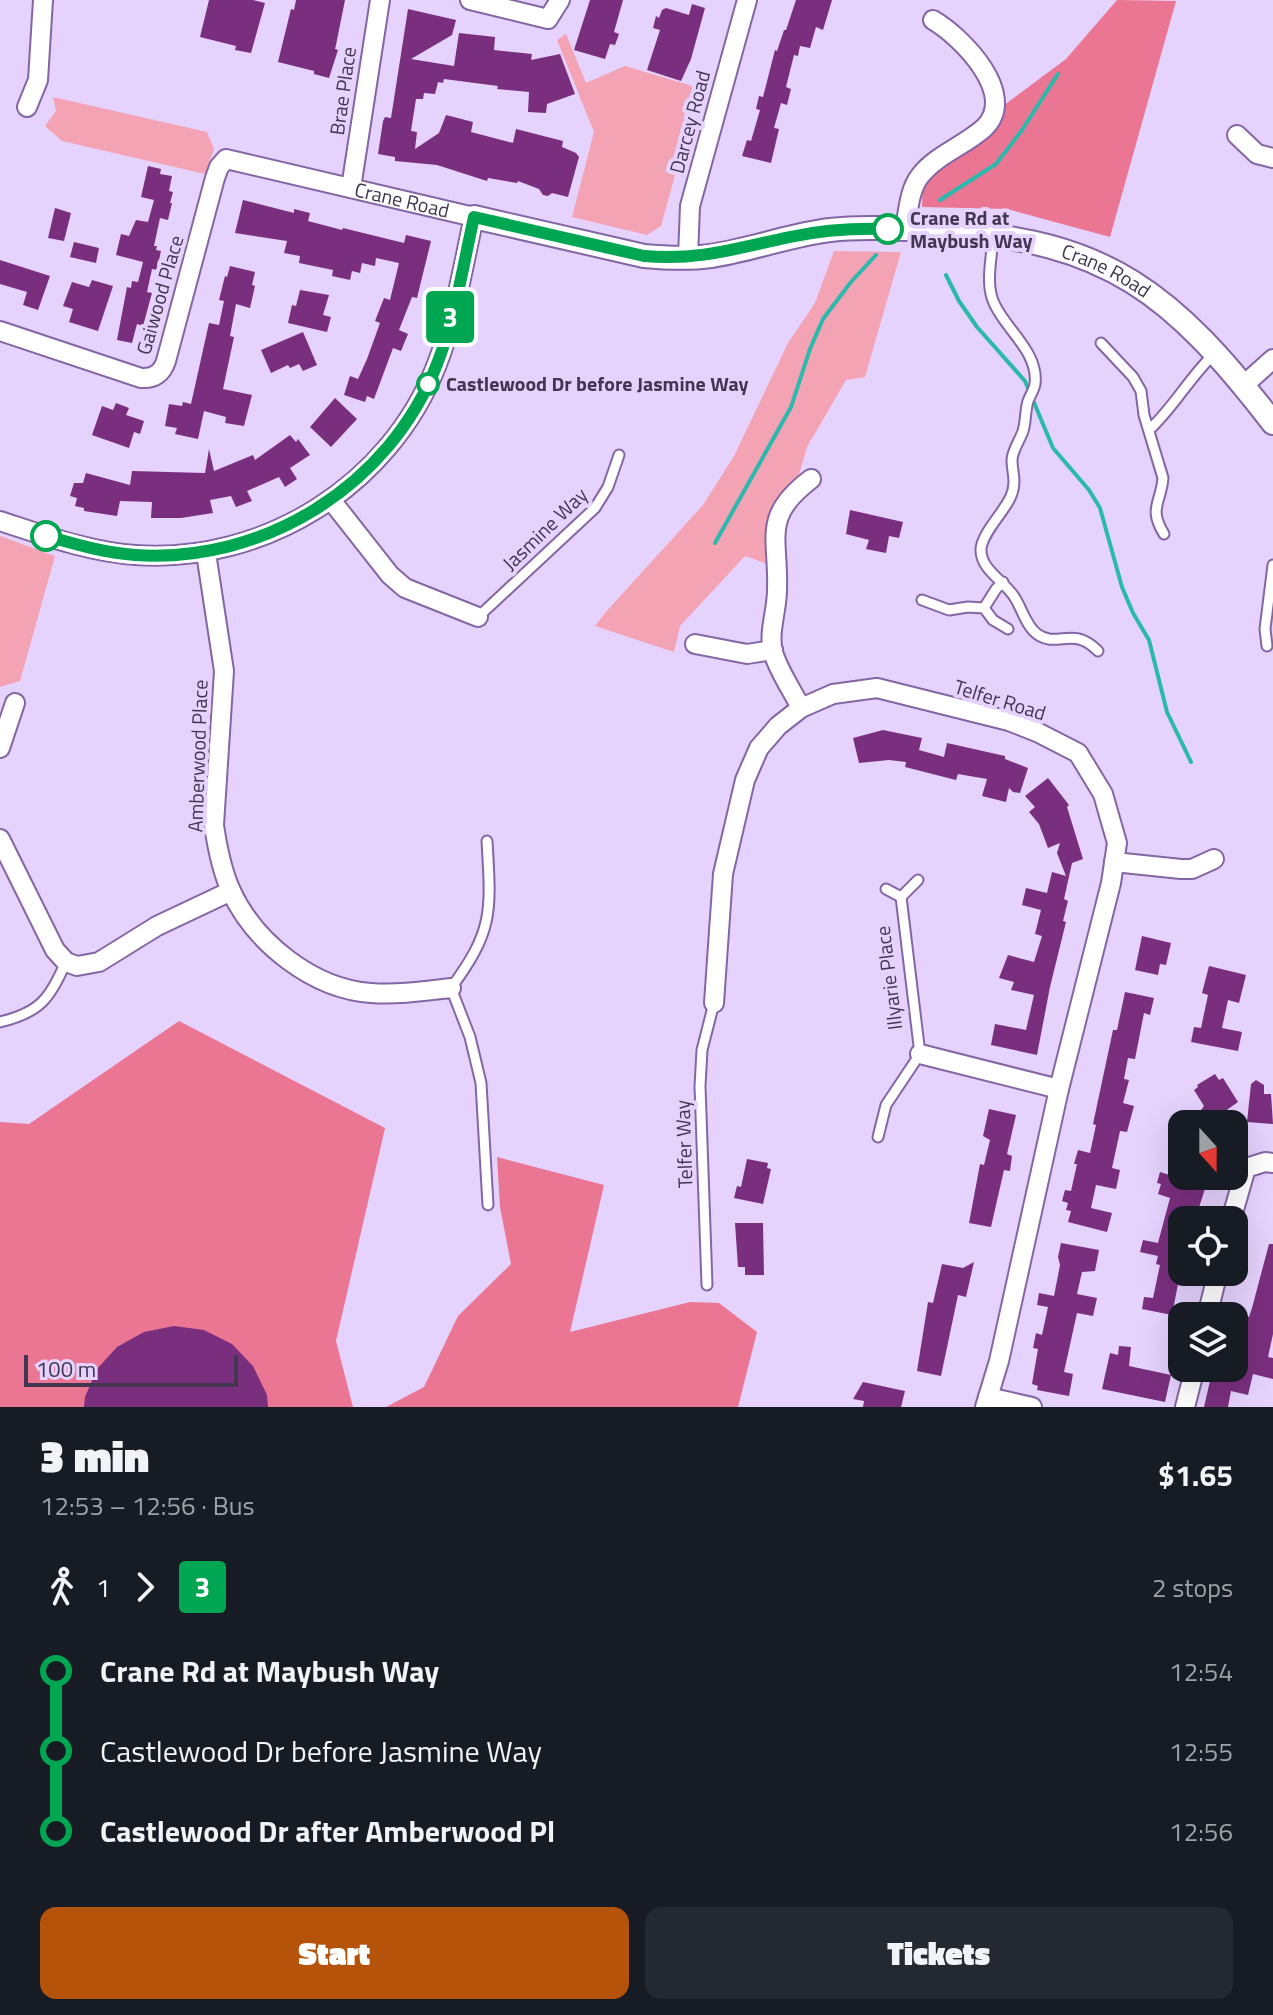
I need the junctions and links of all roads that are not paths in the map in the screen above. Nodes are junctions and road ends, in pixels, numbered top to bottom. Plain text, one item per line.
1 (43, 0) edge
2 (380, 0) edge
3 (470, 0) edge
4 (560, 0) edge
5 (747, 0) edge
6 (933, 20) dead end
7 (27, 107) dead end
8 (1237, 135) dead end
9 (1273, 158) edge
10 (224, 160) joint
11 (351, 188) junction
12 (474, 217) junction
13 (905, 229) junction
14 (994, 235) junction
15 (688, 257) junction
16 (0, 331) edge
17 (1101, 343) dead end
18 (1216, 352) junction
19 (1273, 359) edge
20 (1244, 385) junction
21 (1273, 423) edge
22 (1149, 430) junction
23 (619, 455) dead end
24 (811, 479) dead end
25 (331, 500) junction
26 (0, 521) edge
27 (1164, 534) dead end
28 (206, 553) junction
29 (1273, 565) edge
30 (1003, 582) junction
31 (922, 600) dead end
32 (984, 608) junction
33 (478, 617) joint
34 (1008, 629) dead end
35 (695, 644) dead end
36 (1267, 646) dead end
37 (773, 650) junction
38 (1098, 651) dead end
39 (15, 703) dead end
40 (801, 708) junction
41 (0, 748) edge
42 (0, 839) edge
43 (487, 841) dead end
44 (1214, 859) dead end
45 (1114, 862) junction
46 (918, 880) dead end
47 (886, 889) dead end
48 (231, 891) junction
49 (901, 897) junction
50 (66, 962) junction
51 (451, 988) junction
52 (714, 1003) joint
53 (0, 1022) edge
54 (920, 1054) junction
55 (1059, 1089) junction
56 (878, 1137) dead end
57 (1273, 1163) edge
58 (488, 1205) dead end
59 (1235, 1206) edge
60 (707, 1285) dead end
61 (1191, 1382) edge
62 (986, 1402) edge
63 (1032, 1407) edge
64 (1185, 1407) edge

1 - 7 street
2 - 11 street, Brae Place
3 - 4 street
5 - 15 street, Darcey Road
6 - 13 street
8 - 9 street
10 - 11 street, Crane Road
10 - 16 street, Gaiwood Place
11 - 12 street, Crane Road
12 - 15 street, Crane Road
12 - 25 street
13 - 14 street, Crane Road
13 - 15 street, Crane Road
14 - 18 street, Crane Road
14 - 30 lane
17 - 22 lane
18 - 20 street, Crane Road
18 - 22 lane
19 - 20 street
20 - 21 street, Crane Road
22 - 27 lane
23 - 33 lane, Jasmine Way
24 - 37 street
25 - 28 street
25 - 33 street
26 - 28 street
28 - 48 street, Amberwood Place
29 - 36 lane
30 - 32 lane
30 - 38 lane
31 - 32 lane
32 - 34 lane
35 - 37 street
37 - 40 street
39 - 41 street
40 - 45 street, Telfer Road
40 - 52 street, Telfer Road
42 - 50 street
43 - 51 lane
44 - 45 street
45 - 55 street, Telfer Road
46 - 49 lane, Illyarie Place
47 - 49 lane, Illyarie Place
48 - 50 street
48 - 51 street, Amberwood Place
49 - 54 lane, Illyarie Place
50 - 53 lane
51 - 58 lane
52 - 60 lane, Telfer Way
54 - 55 street, Illyarie Place
54 - 56 lane, Illyarie Place
55 - 62 street, Telfer Road
57 - 59 street
61 - 64 street
62 - 63 street, Telfer Road

